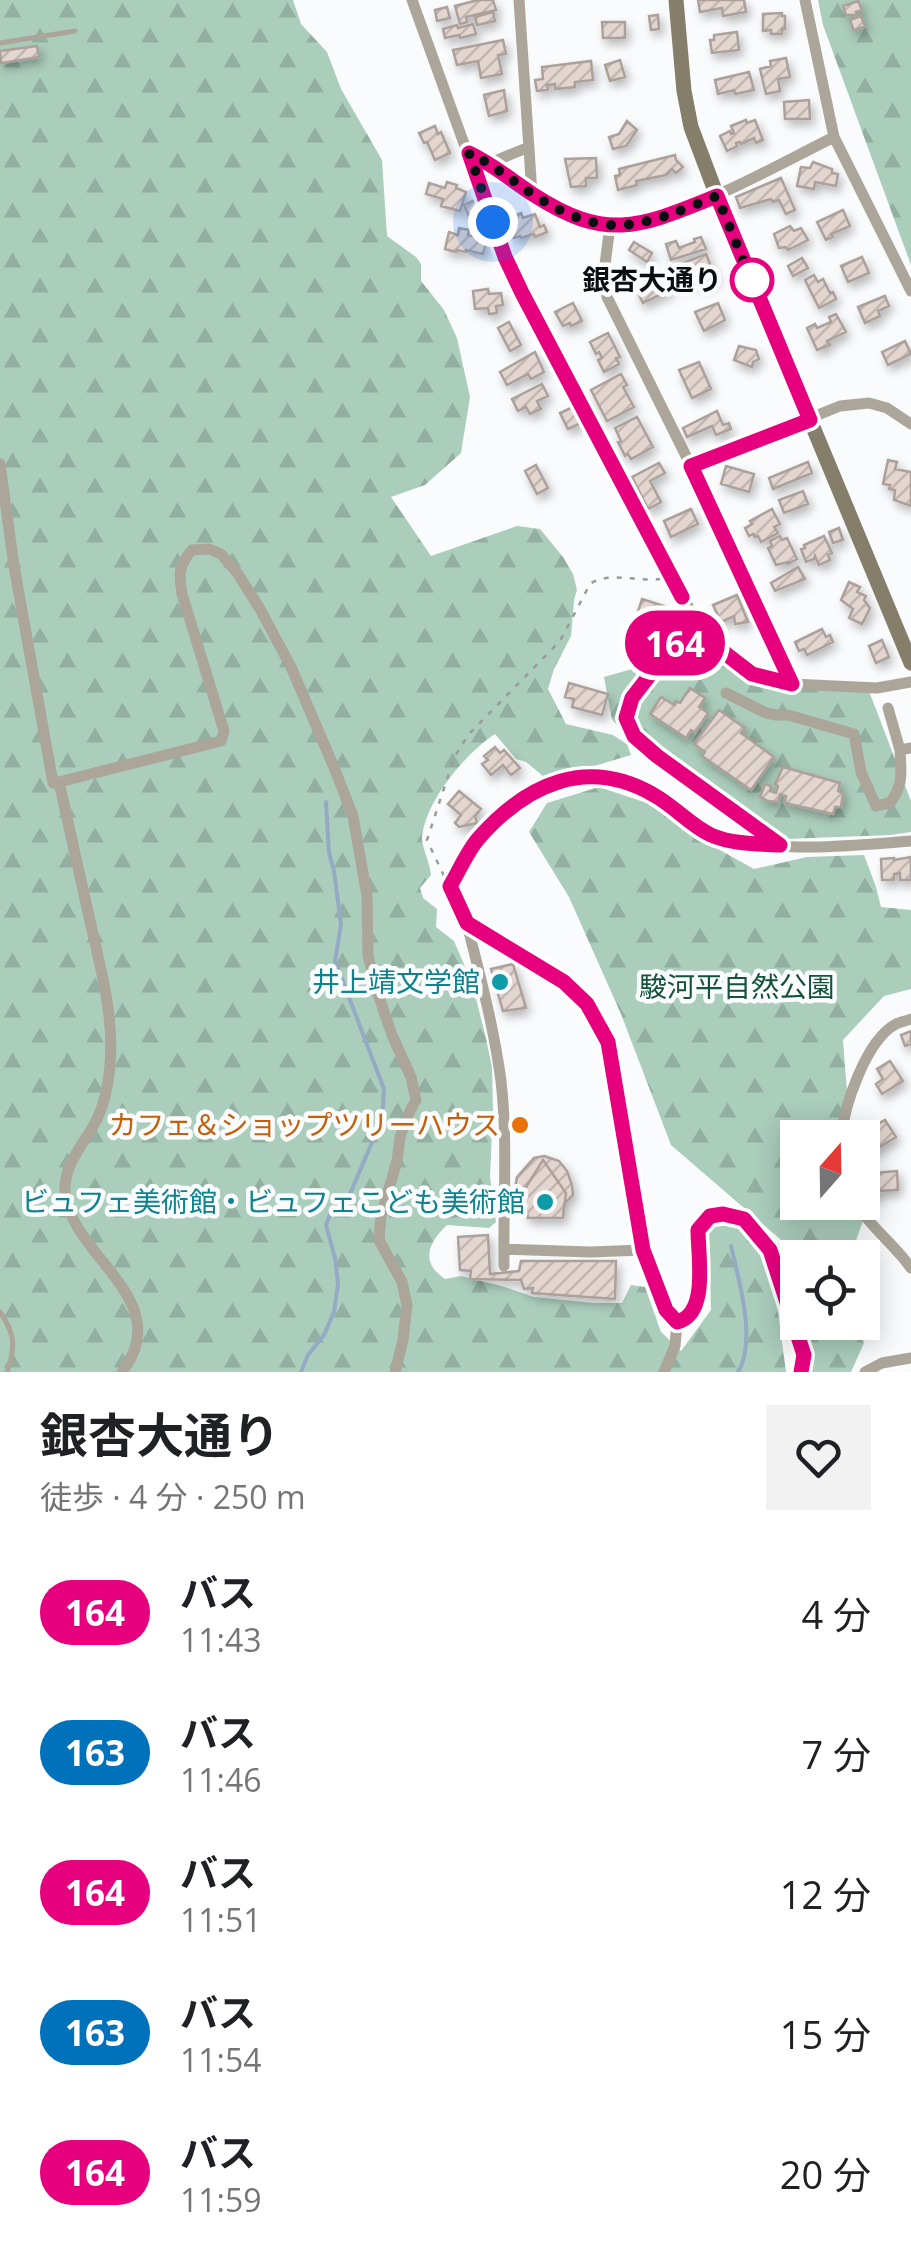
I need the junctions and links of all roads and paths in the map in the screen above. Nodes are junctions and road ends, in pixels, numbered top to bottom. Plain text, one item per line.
1 (412, 0) edge
2 (519, 0) edge
3 (676, 0) edge
4 (805, 0) edge
5 (74, 31) dead end
6 (0, 43) edge
7 (834, 137) junction
8 (529, 147) junction
9 (469, 153) junction
10 (490, 162) junction
11 (532, 194) junction
12 (717, 196) junction
13 (610, 226) junction
14 (911, 291) edge
15 (810, 420) junction
16 (911, 424) edge
17 (0, 464) edge
18 (691, 466) junction
19 (670, 577) junction
20 (694, 618) junction
21 (911, 663) edge
22 (911, 682) edge
23 (792, 684) junction
24 (726, 693) dead end
25 (888, 708) dead end
26 (905, 749) edge
27 (59, 782) junction
28 (911, 841) edge
29 (780, 845) junction
30 (450, 886) junction
31 (467, 923) junction
32 (911, 1020) edge
33 (844, 1120) edge
34 (869, 1220) edge
35 (504, 1249) junction
36 (643, 1250) junction
37 (504, 1266) dead end
38 (911, 1268) edge
39 (0, 1312) edge
40 (677, 1322) junction
41 (911, 1358) edge
42 (7, 1372) edge
43 (122, 1372) edge
44 (395, 1372) edge
45 (664, 1372) edge
46 (801, 1372) edge
47 (865, 1372) edge

1 - 9 street
2 - 8 street
3 - 12 street
4 - 7 street
5 - 6 lane
7 - 12 street
7 - 14 street
8 - 10 street
8 - 11 street
9 - 10 street
9 - 19 street
10 - 11 street
11 - 13 street
12 - 13 street
12 - 15 street
13 - 18 street
15 - 16 street
15 - 18 street
15 - 21 street
17 - 27 street
18 - 23 street
19 - 20 street
19 - 30 path
20 - 23 street
20 - 29 street
22 - 23 street
24 - 26 street
25 - 26 street
27 - 43 street
27 - 44 street
28 - 29 street
29 - 30 street
30 - 31 street
31 - 35 street
31 - 36 street
32 - 33 street
34 - 38 street
35 - 36 street
35 - 37 street
36 - 40 street
39 - 42 lane
40 - 45 street
40 - 46 street
41 - 47 street

